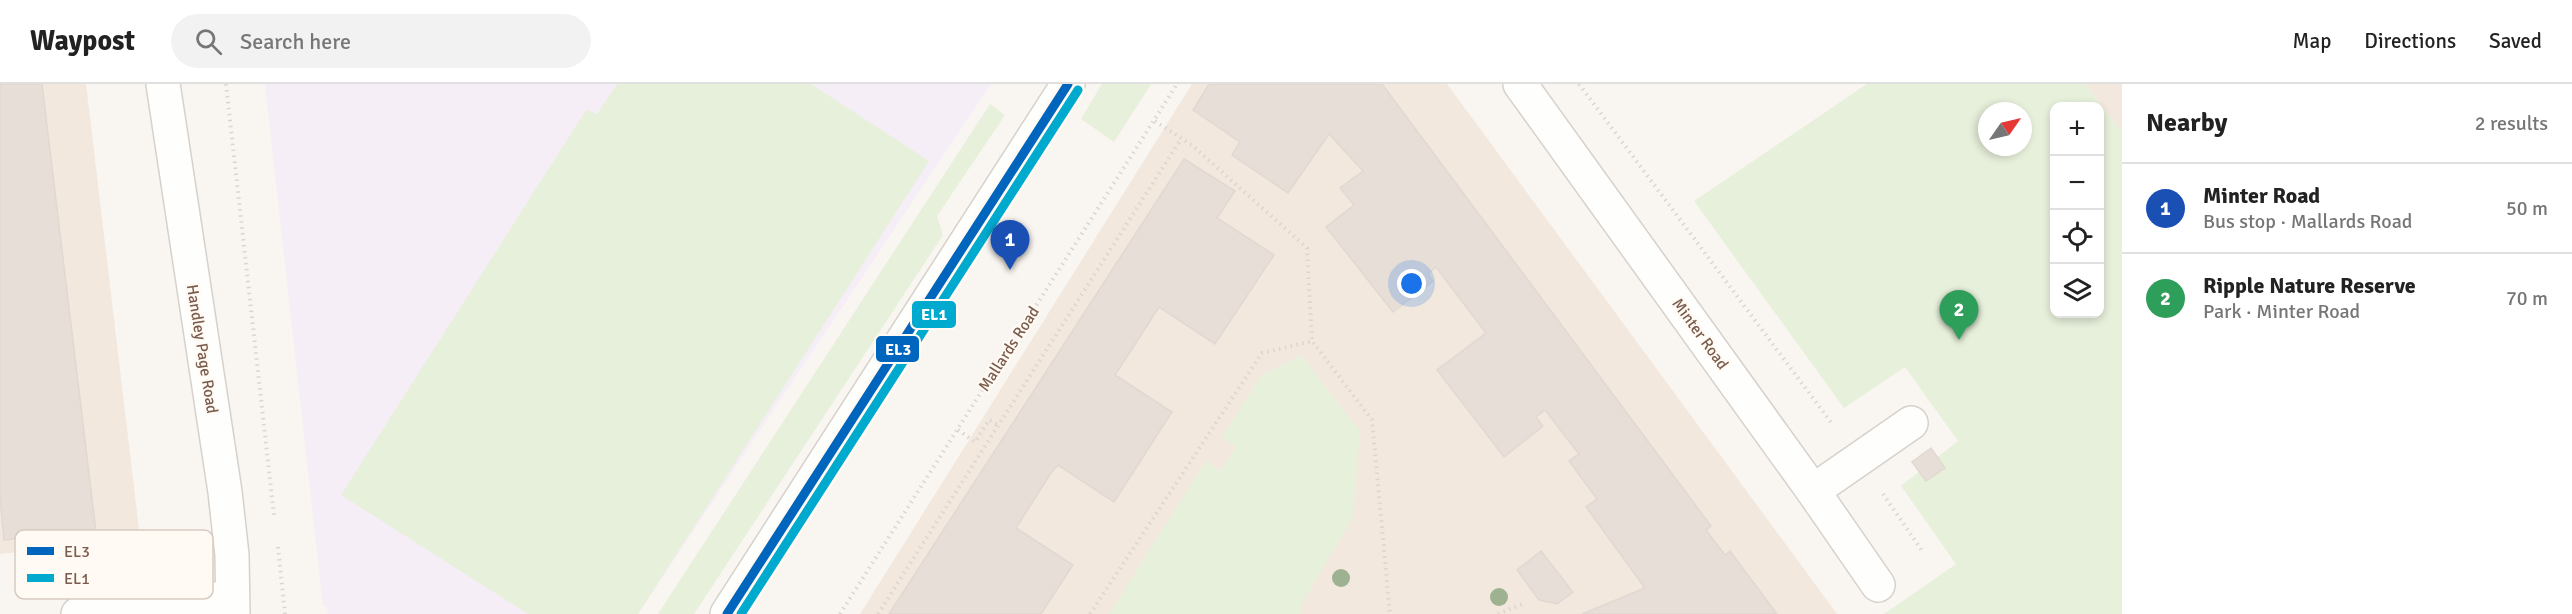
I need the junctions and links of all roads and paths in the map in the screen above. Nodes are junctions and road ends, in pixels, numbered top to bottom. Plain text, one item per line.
1 (163, 84) edge
2 (226, 84) edge
3 (1068, 84) edge
4 (1177, 84) edge
5 (1520, 84) edge
6 (1579, 84) edge
7 (1155, 121) junction
8 (1181, 139) junction
9 (1312, 341) junction
10 (1911, 423) dead end
11 (998, 425) junction
12 (1834, 427) dead end
13 (958, 430) junction
14 (1880, 490) dead end
15 (1813, 491) junction
16 (276, 528) dead end
17 (277, 539) dead end
18 (1923, 552) dead end
19 (1878, 585) dead end
20 (1525, 603) dead end
21 (233, 605) edge
22 (78, 614) edge
23 (285, 614) edge
24 (727, 614) edge
25 (840, 614) edge
26 (878, 614) edge
27 (1090, 614) edge
28 (1390, 614) edge
29 (1498, 614) edge

1 - 21 street, Handley Page Road
2 - 16 path
3 - 24 street
4 - 7 path, Mallards Road
5 - 15 street, Minter Road
6 - 12 path
7 - 8 path
7 - 13 path, Mallards Road
8 - 9 path
8 - 11 path
9 - 27 path
9 - 28 path
10 - 15 street
11 - 13 path
11 - 26 path
13 - 25 path, Mallards Road
14 - 18 path
15 - 19 street, Minter Road
17 - 23 path
20 - 29 path
21 - 22 street

